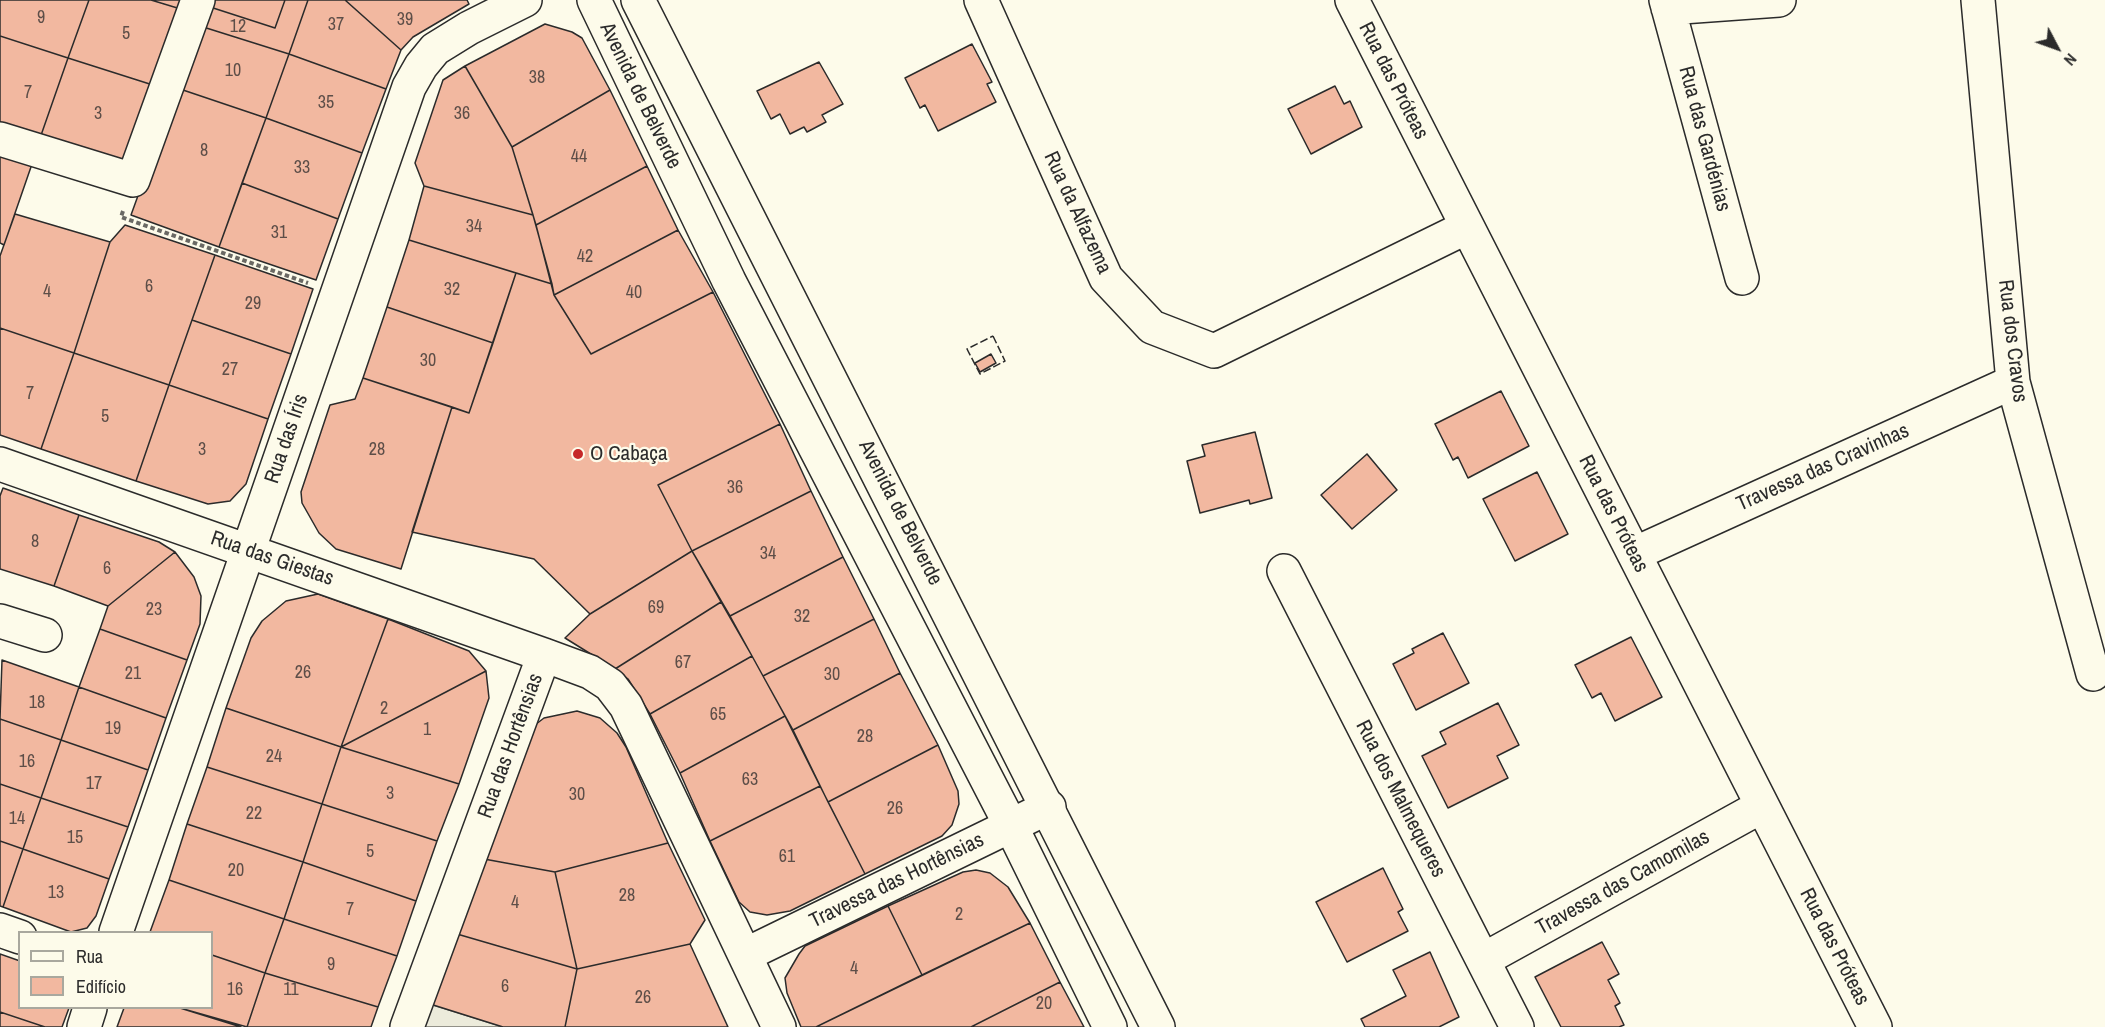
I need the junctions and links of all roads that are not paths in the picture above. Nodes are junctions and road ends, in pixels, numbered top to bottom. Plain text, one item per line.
1 (198, 0) edge
2 (525, 0) edge
3 (594, 0) edge
4 (638, 0) edge
5 (981, 0) edge
6 (1353, 0) edge
7 (1779, 0) edge
8 (1978, 0) edge
9 (1667, 4) edge
10 (0, 139) edge
11 (1467, 227) junction
12 (1742, 278) dead end
13 (2013, 382) junction
14 (0, 464) edge
15 (248, 550) junction
16 (1634, 554) junction
17 (1284, 571) dead end
18 (0, 621) edge
19 (45, 635) dead end
20 (544, 656) junction
21 (2093, 674) dead end
22 (1762, 806) junction
23 (1049, 807) junction
24 (1011, 826) junction
25 (0, 930) edge
26 (117, 931) edge
27 (18, 936) edge
28 (745, 955) junction
29 (1483, 960) junction
30 (90, 1009) edge
31 (84, 1027) edge
32 (407, 1027) edge
33 (779, 1027) edge
34 (1110, 1027) edge
35 (1158, 1027) edge
36 (1516, 1027) edge
37 (1875, 1027) edge

1 - 10 street
2 - 15 street, Rua das Íris
3 - 24 street, Avenida de Belverde
4 - 23 street, Avenida de Belverde
5 - 11 street, Rua da Alfazema
6 - 11 street, Rua das Próteas
7 - 9 street
8 - 13 street, Rua dos Cravos
9 - 12 street, Rua das Gardénias
11 - 16 street, Rua das Próteas
13 - 16 street, Travessa das Cravinhas
13 - 21 street, Rua dos Cravos
14 - 15 street, Rua das Giestas
15 - 20 street, Rua das Giestas
15 - 26 street, Rua das Íris
16 - 22 street, Rua das Próteas
17 - 29 street, Rua dos Malmequeres
18 - 19 street
20 - 28 street, Rua das Hortênsias
20 - 32 street, Rua das Hortênsias
22 - 29 street, Travessa das Camomilas
22 - 37 street, Rua das Próteas
23 - 24 street, Travessa das Hortênsias
23 - 35 street, Avenida de Belverde
24 - 28 street, Travessa das Hortênsias
24 - 34 street, Avenida de Belverde
25 - 27 street
28 - 33 street, Rua das Hortênsias
29 - 36 street, Rua dos Malmequeres
30 - 31 street

